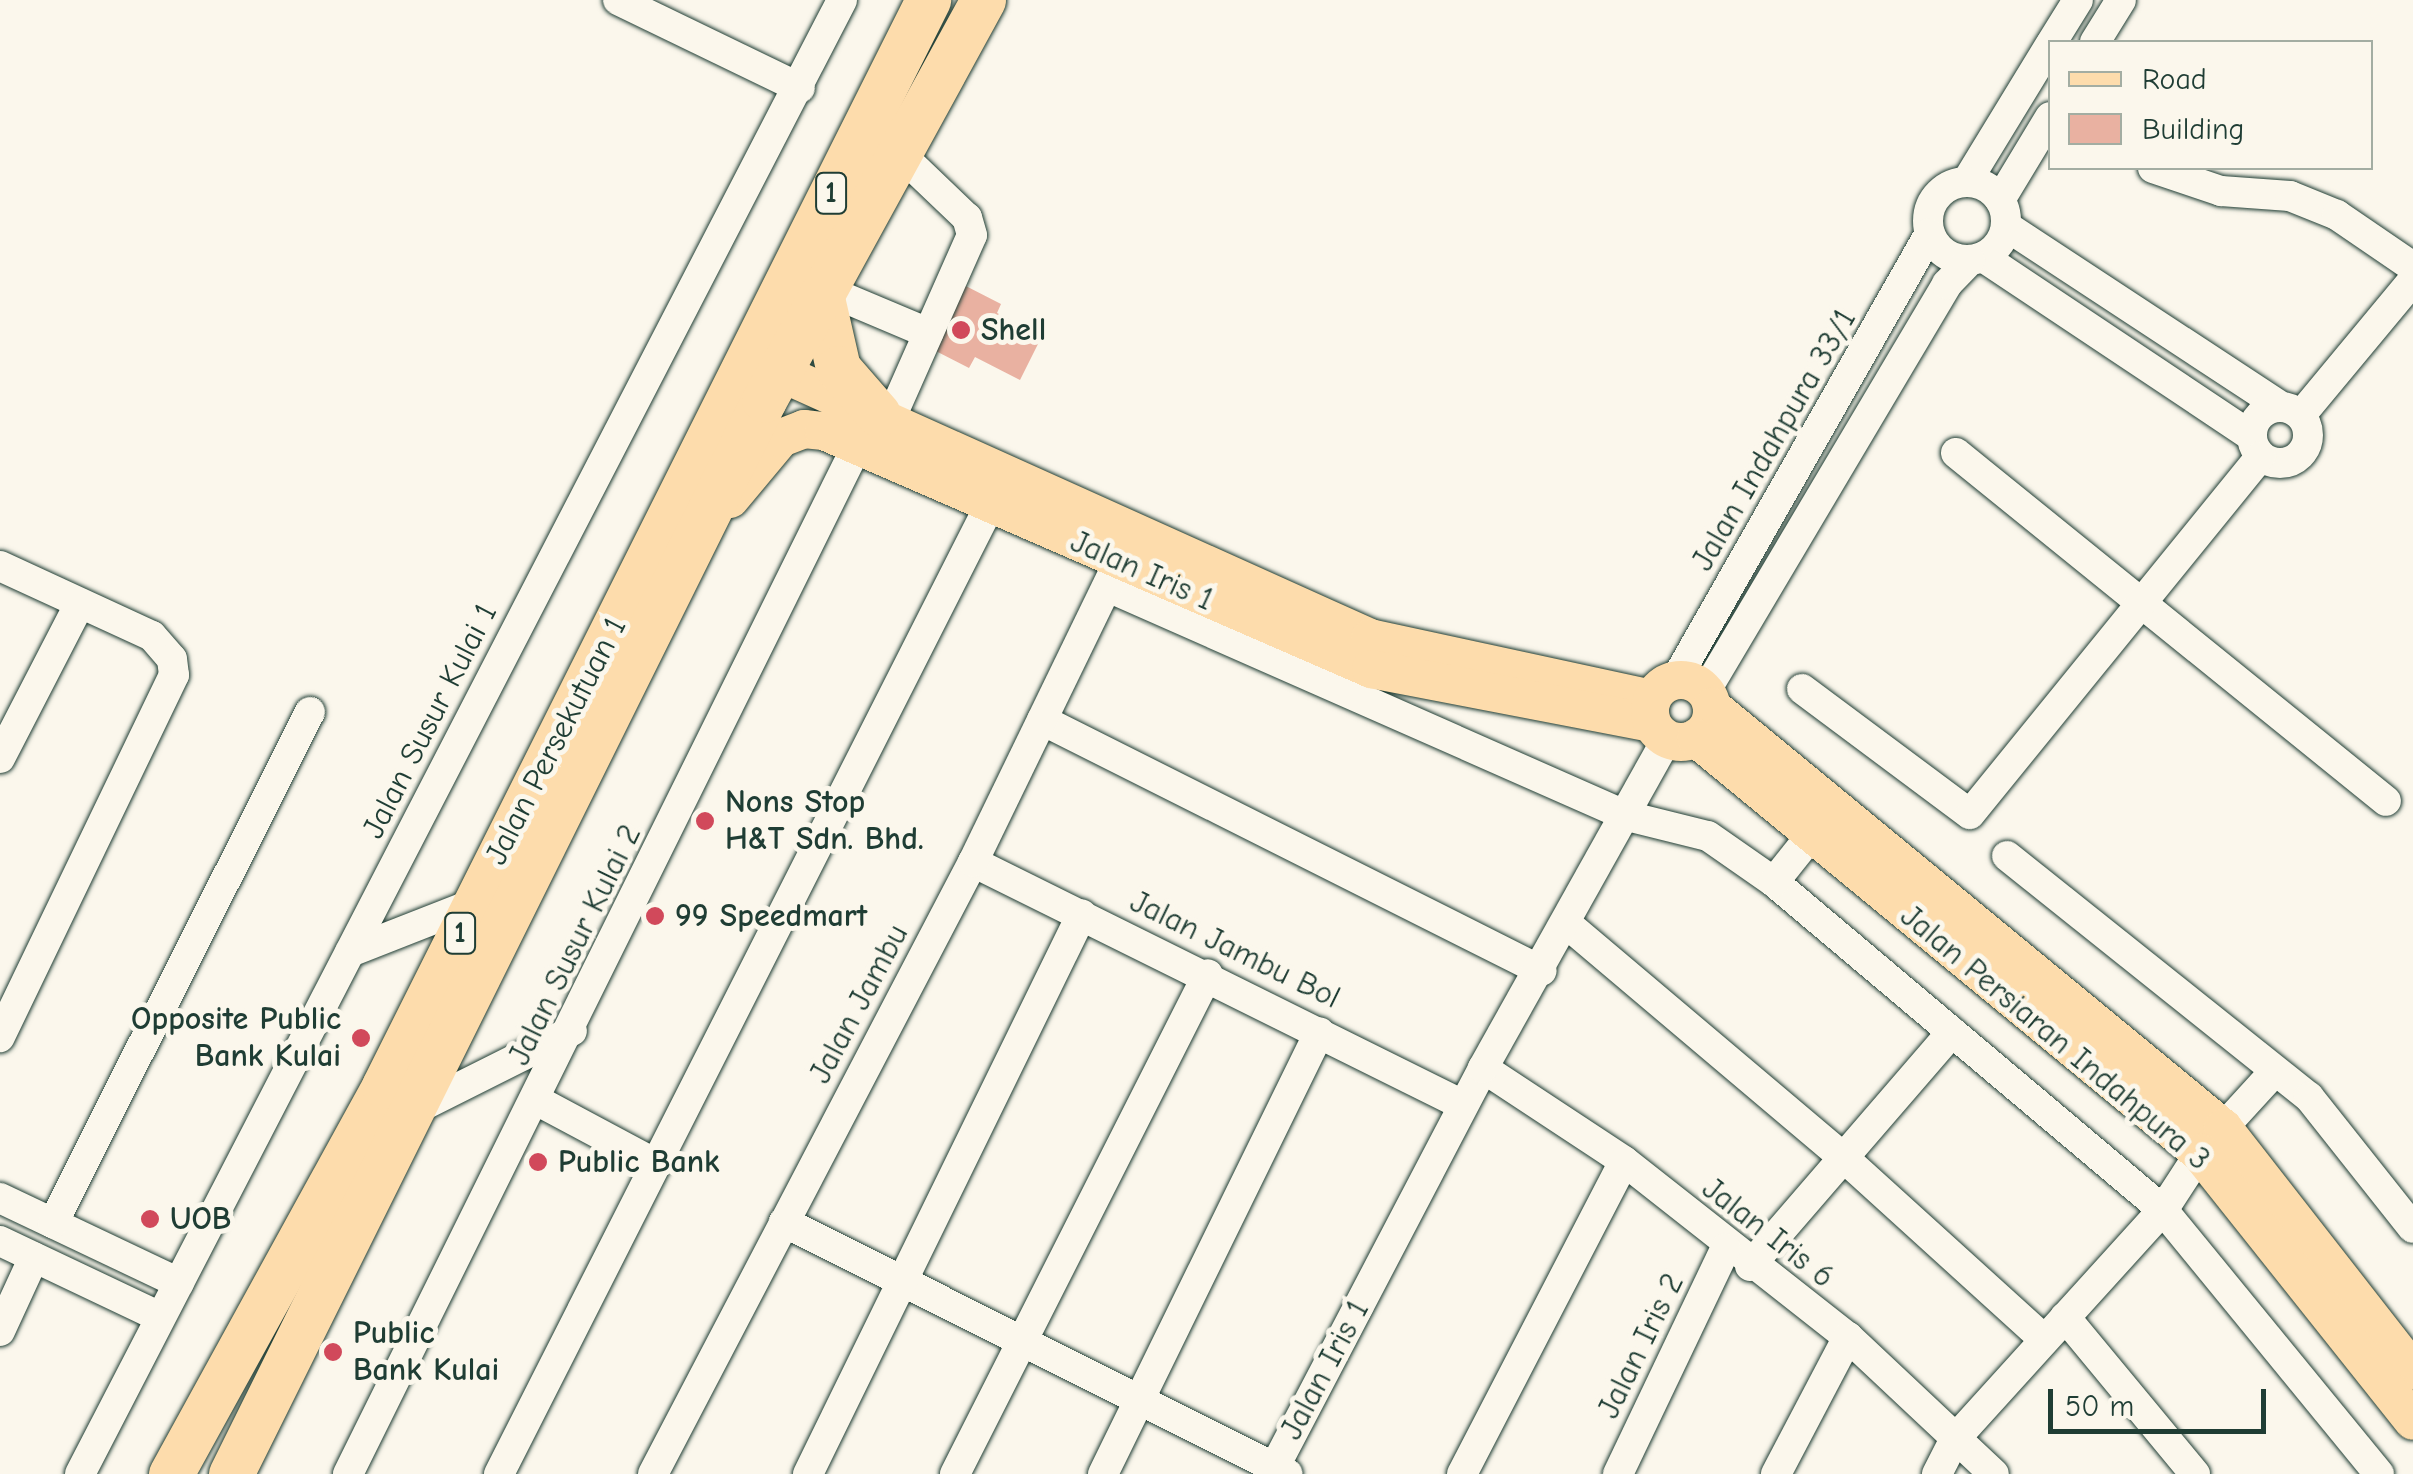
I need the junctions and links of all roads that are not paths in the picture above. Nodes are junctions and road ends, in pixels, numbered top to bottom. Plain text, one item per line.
1 (618, 0) edge
2 (842, 0) edge
3 (928, 0) edge
4 (983, 0) edge
5 (2078, 0) edge
6 (2121, 0) edge
7 (2053, 40) edge
8 (2096, 40) edge
9 (2048, 49) edge
10 (800, 88) junction
11 (2048, 120) edge
12 (898, 152) junction
13 (2159, 170) edge
14 (1968, 182) junction
15 (2003, 213) junction
16 (1930, 233) junction
17 (1976, 259) junction
18 (2413, 267) edge
19 (2413, 280) edge
20 (824, 294) junction
21 (928, 334) junction
22 (779, 372) junction
23 (734, 385) junction
24 (2291, 411) junction
25 (875, 426) junction
26 (2256, 446) junction
27 (1956, 453) dead end
28 (991, 503) junction
29 (694, 551) junction
30 (0, 566) edge
31 (1113, 575) junction
32 (80, 603) junction
33 (2140, 606) junction
34 (1802, 690) dead end
35 (1680, 711) junction
36 (310, 712) dead end
37 (1042, 720) junction
38 (0, 758) edge
39 (2386, 802) dead end
40 (1836, 805) junction
41 (1628, 816) junction
42 (1812, 834) junction
43 (2007, 856) dead end
44 (973, 862) junction
45 (1774, 882) junction
46 (475, 903) junction
47 (1082, 914) junction
48 (1567, 924) junction
49 (350, 952) junction
50 (1542, 971) junction
51 (1208, 974) junction
52 (572, 1030) junction
53 (1320, 1032) junction
54 (1952, 1032) junction
55 (0, 1038) edge
56 (1483, 1068) junction
57 (2275, 1070) junction
58 (538, 1101) junction
59 (1464, 1105) junction
60 (410, 1112) junction
61 (2211, 1141) junction
62 (1843, 1156) junction
63 (1624, 1161) junction
64 (656, 1164) junction
65 (0, 1198) edge
66 (2164, 1210) junction
67 (784, 1222) junction
68 (53, 1223) junction
69 (2413, 1228) edge
70 (0, 1241) edge
71 (34, 1257) junction
72 (1738, 1257) junction
73 (902, 1281) junction
74 (179, 1282) junction
75 (160, 1318) junction
76 (2055, 1328) junction
77 (0, 1330) edge
78 (1848, 1337) junction
79 (1021, 1341) junction
80 (2413, 1371) edge
81 (1140, 1400) junction
82 (2413, 1421) edge
83 (1955, 1439) junction
84 (1278, 1472) edge
85 (80, 1474) edge
86 (171, 1474) edge
87 (230, 1474) edge
88 (348, 1474) edge
89 (499, 1474) edge
90 (654, 1474) edge
91 (808, 1474) edge
92 (955, 1474) edge
93 (1103, 1474) edge
94 (1462, 1474) edge
95 (1618, 1474) edge
96 (1776, 1474) edge
97 (1937, 1474) edge
98 (1994, 1474) edge
99 (2195, 1474) edge
100 (2379, 1474) edge

1 - 10 street
2 - 10 street, Jalan Susur Kulai 1
3 - 23 highway, Jalan Persekutuan 1 / 1
4 - 12 highway, Jalan Persekutuan 1 / 1
5 - 7 street
6 - 8 street
9 - 14 street
10 - 49 street, Jalan Susur Kulai 1
11 - 15 street
12 - 20 highway, Jalan Persekutuan 1 / 1
12 - 21 street, Jalan Susur Kulai 2
13 - 18 street
14 - 15 street
14 - 16 street
15 - 17 street
15 - 24 street
16 - 17 street
16 - 35 street, Jalan Indahpura 33/1
17 - 26 street
17 - 35 street, Jalan Indahpura 33/1
19 - 24 street
20 - 21 street
20 - 22 highway, Jalan Persekutuan 1 / 1
20 - 25 highway
21 - 25 street, Jalan Susur Kulai 2
22 - 23 highway
22 - 25 main road, Jalan Iris 1
22 - 29 highway, Jalan Persekutuan 1 / 1
23 - 46 highway, Jalan Persekutuan 1 / 1
24 - 26 street
24 - 26 street
25 - 28 main road, Jalan Iris 1
25 - 29 main road, Jalan Iris 1
25 - 35 main road, Jalan Iris 1
25 - 52 street, Jalan Susur Kulai 2
26 - 33 street
27 - 33 street
28 - 31 main road, Jalan Iris 1
28 - 64 street
29 - 60 highway, Jalan Persekutuan 1 / 1
30 - 32 street
31 - 35 main road, Jalan Iris 1
31 - 37 street, Jalan Jambu
31 - 41 street
32 - 38 street
32 - 55 street
33 - 34 street
33 - 39 street
35 - 40 main road, Jalan Persiaran Indahpura 3
35 - 41 street, Jalan Iris 1
35 - 42 main road, Jalan Persiaran Indahpura 3
36 - 68 street
37 - 44 street, Jalan Jambu
37 - 50 street
40 - 42 street
40 - 61 main road, Jalan Persiaran Indahpura 3
41 - 45 street
41 - 48 street, Jalan Iris 1
42 - 45 street
42 - 61 main road, Jalan Persiaran Indahpura 3
43 - 57 street
44 - 47 street, Jalan Jambu Bol
44 - 67 street, Jalan Jambu
45 - 54 street
46 - 49 street
46 - 86 highway, Jalan Persekutuan 1 / 1
47 - 51 street, Jalan Jambu Bol
47 - 73 street
48 - 50 street, Jalan Iris 1
48 - 62 street
49 - 74 street, Jalan Susur Kulai 1
50 - 56 street, Jalan Iris 1
51 - 53 street, Jalan Jambu Bol
51 - 79 street
52 - 58 street, Jalan Susur Kulai 2
52 - 60 street
53 - 59 street, Jalan Jambu Bol
53 - 81 street
54 - 62 street, Jalan Iris 2
54 - 66 street
56 - 59 street, Jalan Iris 1
56 - 63 street, Jalan Iris 6
57 - 61 street
57 - 69 street
58 - 64 street
58 - 88 street, Jalan Susur Kulai 2
59 - 84 street, Jalan Iris 1
60 - 87 highway, Jalan Persekutuan 1 / 1
61 - 66 street
61 - 80 main road, Jalan Persiaran Indahpura 3
61 - 82 main road, Jalan Persiaran Indahpura 3
62 - 72 street, Jalan Iris 2
62 - 76 street
63 - 72 street, Jalan Iris 6
63 - 94 street
64 - 89 street
65 - 68 street
66 - 76 street
66 - 100 street
67 - 73 street
67 - 90 street, Jalan Jambu
68 - 74 street
70 - 71 street
71 - 75 street
71 - 77 street
72 - 78 street, Jalan Iris 6
72 - 95 street, Jalan Iris 2
73 - 79 street
73 - 91 street
74 - 75 street, Jalan Susur Kulai 1
75 - 85 street, Jalan Susur Kulai 1
76 - 83 street
76 - 99 street
78 - 83 street, Jalan Iris 6
78 - 96 street
79 - 81 street
79 - 92 street
81 - 84 street
81 - 93 street
83 - 97 street
83 - 98 street, Jalan Iris 6

